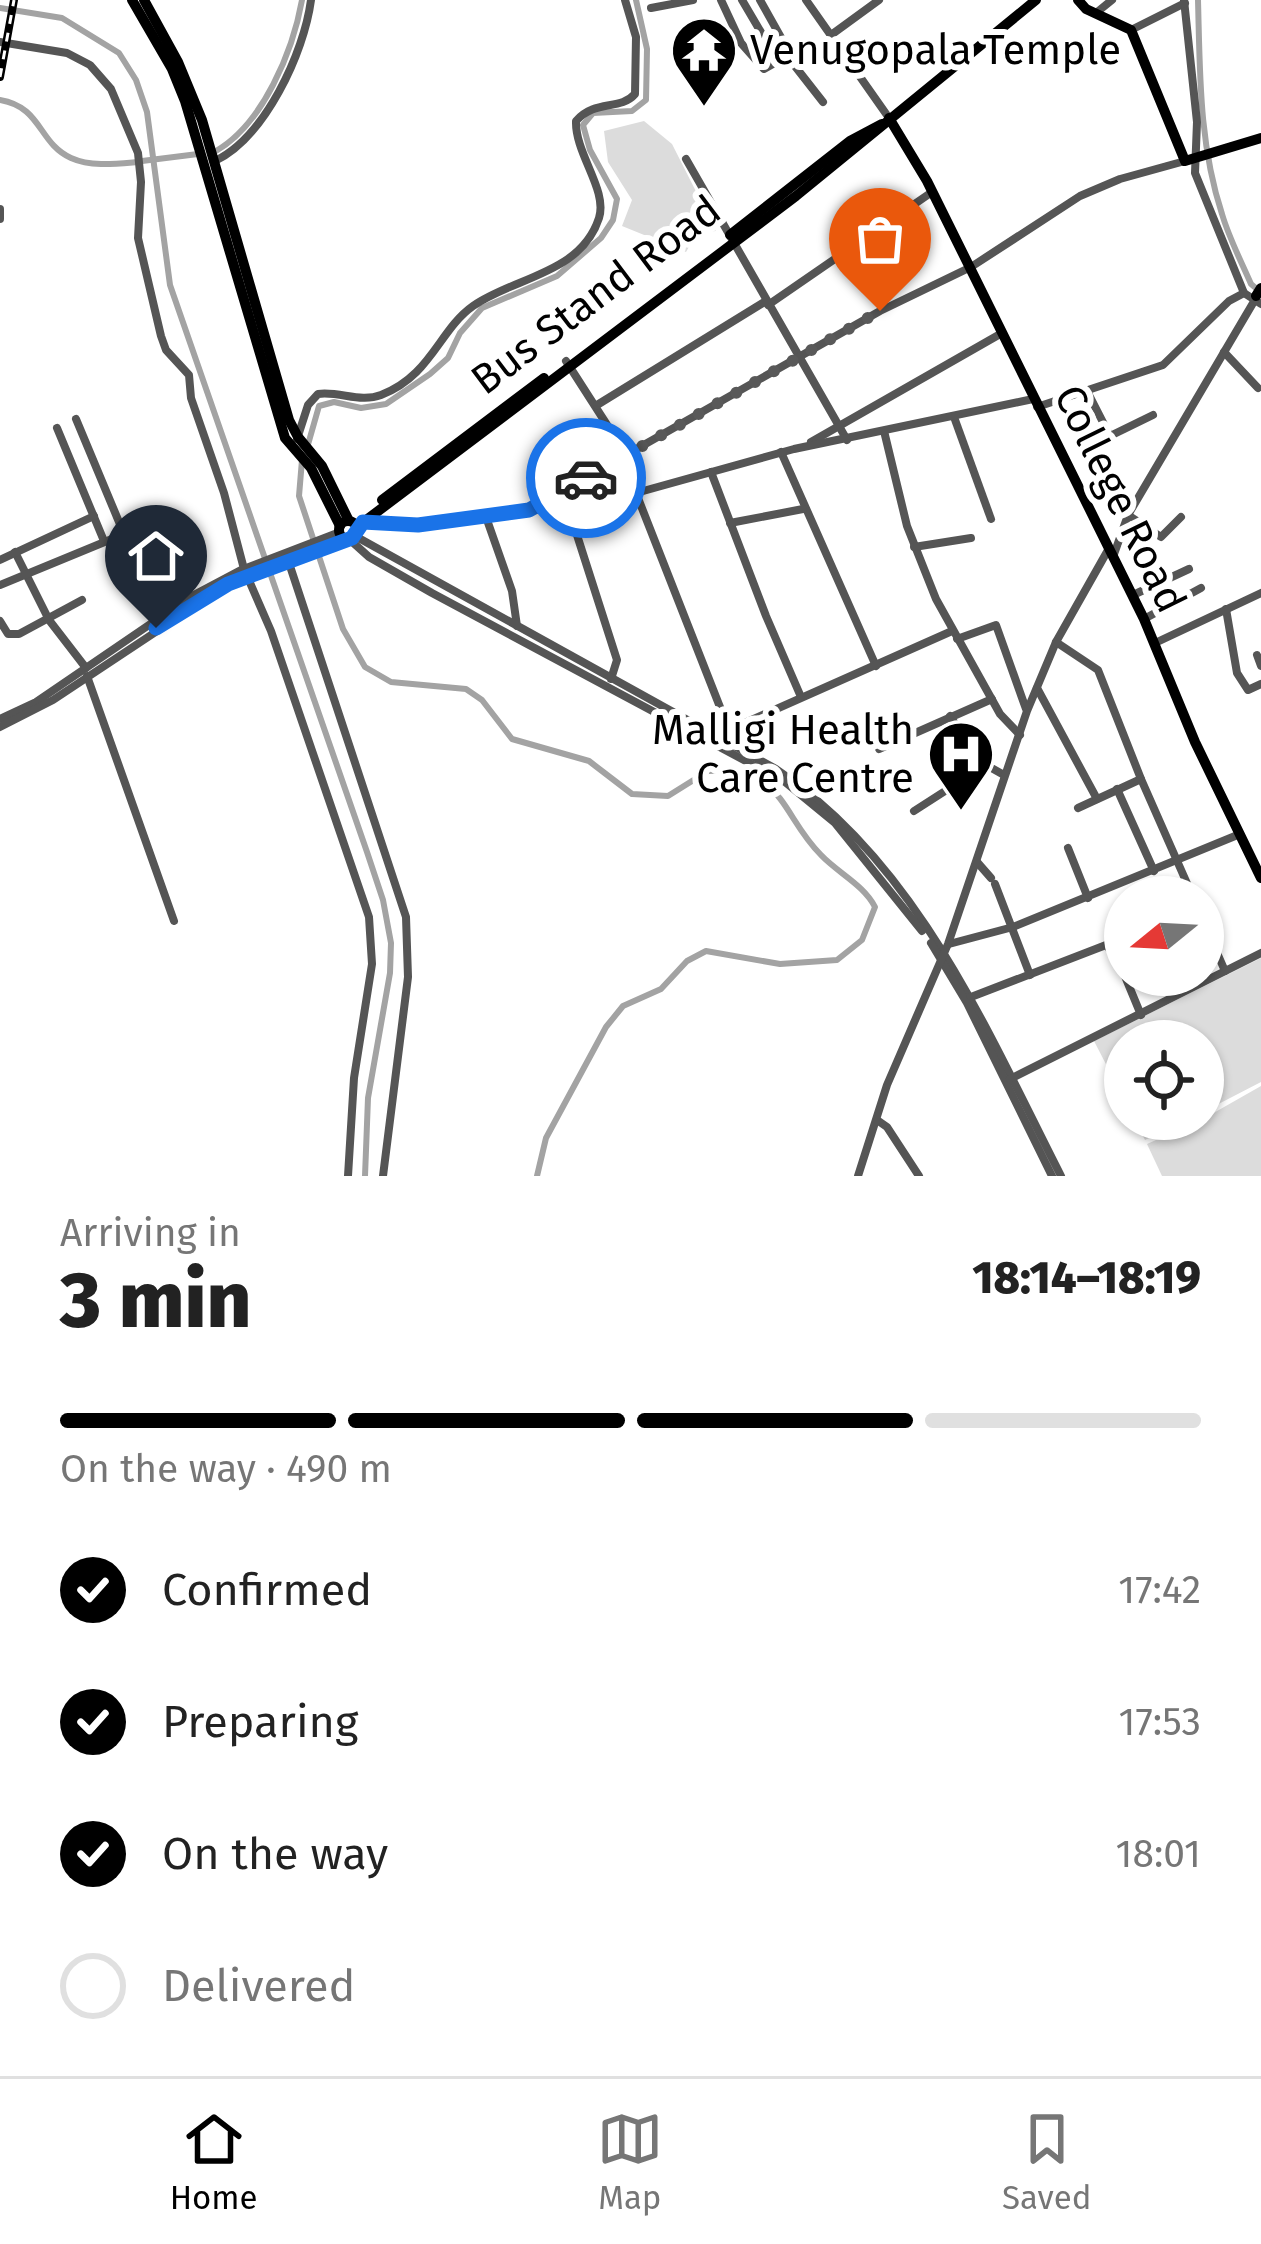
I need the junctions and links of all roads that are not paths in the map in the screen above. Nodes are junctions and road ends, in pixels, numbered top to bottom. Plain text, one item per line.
1 (132, 0) edge
2 (144, 0) edge
3 (311, 0) edge
4 (625, 0) edge
5 (693, 0) edge
6 (721, 0) edge
7 (742, 0) edge
8 (760, 0) edge
9 (806, 0) edge
10 (879, 0) edge
11 (1036, 0) edge
12 (1078, 0) edge
13 (1112, 0) edge
14 (677, 2) edge
15 (1184, 2) edge
16 (1020, 5) edge
17 (651, 8) dead end
18 (1096, 13) junction
19 (1131, 30) junction
20 (831, 35) junction
21 (0, 42) edge
22 (783, 58) junction
23 (824, 102) dead end
24 (885, 121) junction
25 (1261, 138) edge
26 (686, 159) dead end
27 (1194, 159) junction
28 (213, 161) junction
29 (932, 192) junction
30 (0, 208) edge
31 (0, 219) edge
32 (732, 238) junction
33 (970, 267) junction
34 (1255, 296) edge
35 (767, 303) junction
36 (1002, 333) junction
37 (1224, 352) junction
38 (799, 358) junction
39 (569, 364) junction
40 (1258, 388) edge
41 (1087, 391) junction
42 (1035, 403) junction
43 (597, 405) junction
44 (1153, 415) dead end
45 (954, 417) junction
46 (76, 419) dead end
47 (838, 425) junction
48 (57, 428) dead end
49 (884, 431) junction
50 (300, 440) junction
51 (847, 440) junction
52 (803, 447) junction
53 (781, 452) junction
54 (627, 456) junction
55 (298, 457) junction
56 (315, 465) junction
57 (711, 472) junction
58 (636, 493) junction
59 (568, 507) junction
60 (803, 508) junction
61 (529, 510) junction
62 (1128, 515) junction
63 (94, 516) junction
64 (485, 517) junction
65 (1181, 517) dead end
66 (991, 519) dead end
67 (730, 523) junction
68 (1095, 524) junction
69 (174, 525) dead end
70 (1122, 527) junction
71 (350, 529) junction
72 (124, 534) junction
73 (971, 538) dead end
74 (104, 541) junction
75 (914, 547) junction
76 (15, 552) junction
77 (1110, 555) junction
78 (0, 560) edge
79 (283, 560) junction
80 (1189, 569) dead end
81 (248, 572) junction
82 (25, 573) junction
83 (0, 585) edge
84 (1201, 588) dead end
85 (1261, 593) edge
86 (1131, 595) junction
87 (82, 600) dead end
88 (1226, 608) junction
89 (1144, 619) junction
90 (49, 620) junction
91 (0, 622) edge
92 (517, 626) junction
93 (955, 635) junction
94 (1056, 642) junction
95 (1155, 643) junction
96 (1257, 655) dead end
97 (876, 666) junction
98 (1261, 667) edge
99 (88, 672) junction
100 (611, 679) junction
101 (1261, 684) edge
102 (1037, 688) junction
103 (801, 698) junction
104 (992, 699) junction
105 (1027, 711) junction
106 (950, 716) junction
107 (0, 723) edge
108 (729, 730) junction
109 (1020, 735) junction
110 (721, 740) junction
111 (879, 749) dead end
112 (984, 766) junction
113 (1004, 775) junction
114 (1141, 779) junction
115 (1117, 790) junction
116 (1097, 799) junction
117 (1078, 808) dead end
118 (914, 811) dead end
119 (1240, 834) junction
120 (1068, 848) dead end
121 (977, 862) junction
122 (1178, 862) junction
123 (1154, 871) junction
124 (1184, 876) edge
125 (1261, 878) edge
126 (1088, 898) junction
127 (174, 921) dead end
128 (1012, 928) junction
129 (944, 952) junction
130 (1261, 952) edge
131 (1225, 971) joint
132 (1030, 975) junction
133 (971, 997) junction
134 (1141, 1015) junction
135 (1008, 1080) junction
136 (877, 1120) junction
137 (348, 1176) edge
138 (383, 1176) edge
139 (858, 1176) edge
140 (919, 1176) edge
141 (1057, 1176) edge

1 - 55 main road
2 - 28 main road
3 - 28 street
4 - 50 street
5 - 14 street
6 - 22 street
7 - 22 street
8 - 22 street
9 - 20 street
10 - 20 street
11 - 16 main road, Bus Stand Road
12 - 18 main road
13 - 18 street
14 - 17 street
15 - 19 street
15 - 27 street
16 - 24 main road, Bus Stand Road
18 - 19 main road
19 - 27 main road
20 - 24 street
21 - 81 street
22 - 23 street
24 - 29 main road, College Road
24 - 32 main road, Bus Stand Road
25 - 27 main road
26 - 32 street
27 - 33 street
27 - 34 street
28 - 50 main road
29 - 33 main road, College Road
29 - 35 street
30 - 31 street
32 - 35 street
32 - 39 main road, Bus Stand Road
33 - 36 main road, College Road
33 - 38 street
34 - 37 street
34 - 41 street
35 - 38 street
35 - 43 street
36 - 42 main road, College Road
36 - 47 street
37 - 40 street
37 - 62 street
38 - 47 street
38 - 54 street
39 - 43 street
39 - 71 main road, Bus Stand Road
41 - 42 street
41 - 44 street
42 - 45 street
42 - 68 main road, College Road
43 - 54 street
45 - 49 street
45 - 66 street
46 - 72 street
47 - 51 street
47 - 52 street
48 - 63 street
49 - 51 street
49 - 75 street
50 - 55 street
50 - 56 main road
51 - 52 street
52 - 53 street
53 - 57 street
53 - 60 street
54 - 58 street
54 - 61 street
55 - 56 main road
56 - 71 main road
57 - 58 street
57 - 67 street
58 - 59 street
58 - 108 street
59 - 61 street
59 - 100 street
60 - 67 street
60 - 97 street
61 - 64 street
62 - 65 street
62 - 70 street
63 - 74 street
63 - 76 street
64 - 71 street
64 - 92 street
67 - 103 street
68 - 70 street
68 - 77 main road, College Road
69 - 72 street
70 - 77 street
71 - 79 street
71 - 92 street
71 - 129 street
72 - 74 street
73 - 75 street
74 - 82 street
75 - 93 street
76 - 78 street
76 - 82 street
77 - 86 main road, College Road
77 - 94 street
79 - 81 street
79 - 138 street
80 - 86 street
81 - 99 street
81 - 137 street
82 - 83 street
82 - 90 street
84 - 89 street
85 - 88 street
86 - 89 main road, College Road
87 - 90 street
88 - 95 street
88 - 101 street
89 - 95 main road, College Road
90 - 91 street
90 - 99 street
92 - 100 street
93 - 97 street
93 - 104 street
93 - 105 street
94 - 102 street
94 - 114 street
95 - 119 main road, College Road
96 - 98 street
97 - 103 street
99 - 107 street
99 - 127 street
100 - 110 street
102 - 105 street
102 - 116 street
103 - 108 street
104 - 106 street
104 - 109 street
105 - 109 street
106 - 111 street
106 - 112 street
108 - 110 street
109 - 113 street
110 - 129 street
112 - 113 street
112 - 118 street
113 - 121 street
114 - 115 street
114 - 122 street
115 - 116 street
115 - 123 street
116 - 117 street
119 - 122 street
119 - 125 main road, College Road
120 - 126 street
121 - 128 street
121 - 129 street
122 - 123 street
122 - 124 street
123 - 126 street
126 - 128 street
128 - 129 street
128 - 132 street
129 - 133 street
129 - 135 street
129 - 136 street
130 - 131 street
131 - 134 street
132 - 133 street
132 - 134 street
133 - 135 street
134 - 135 street
135 - 141 street
136 - 139 street
136 - 140 street

